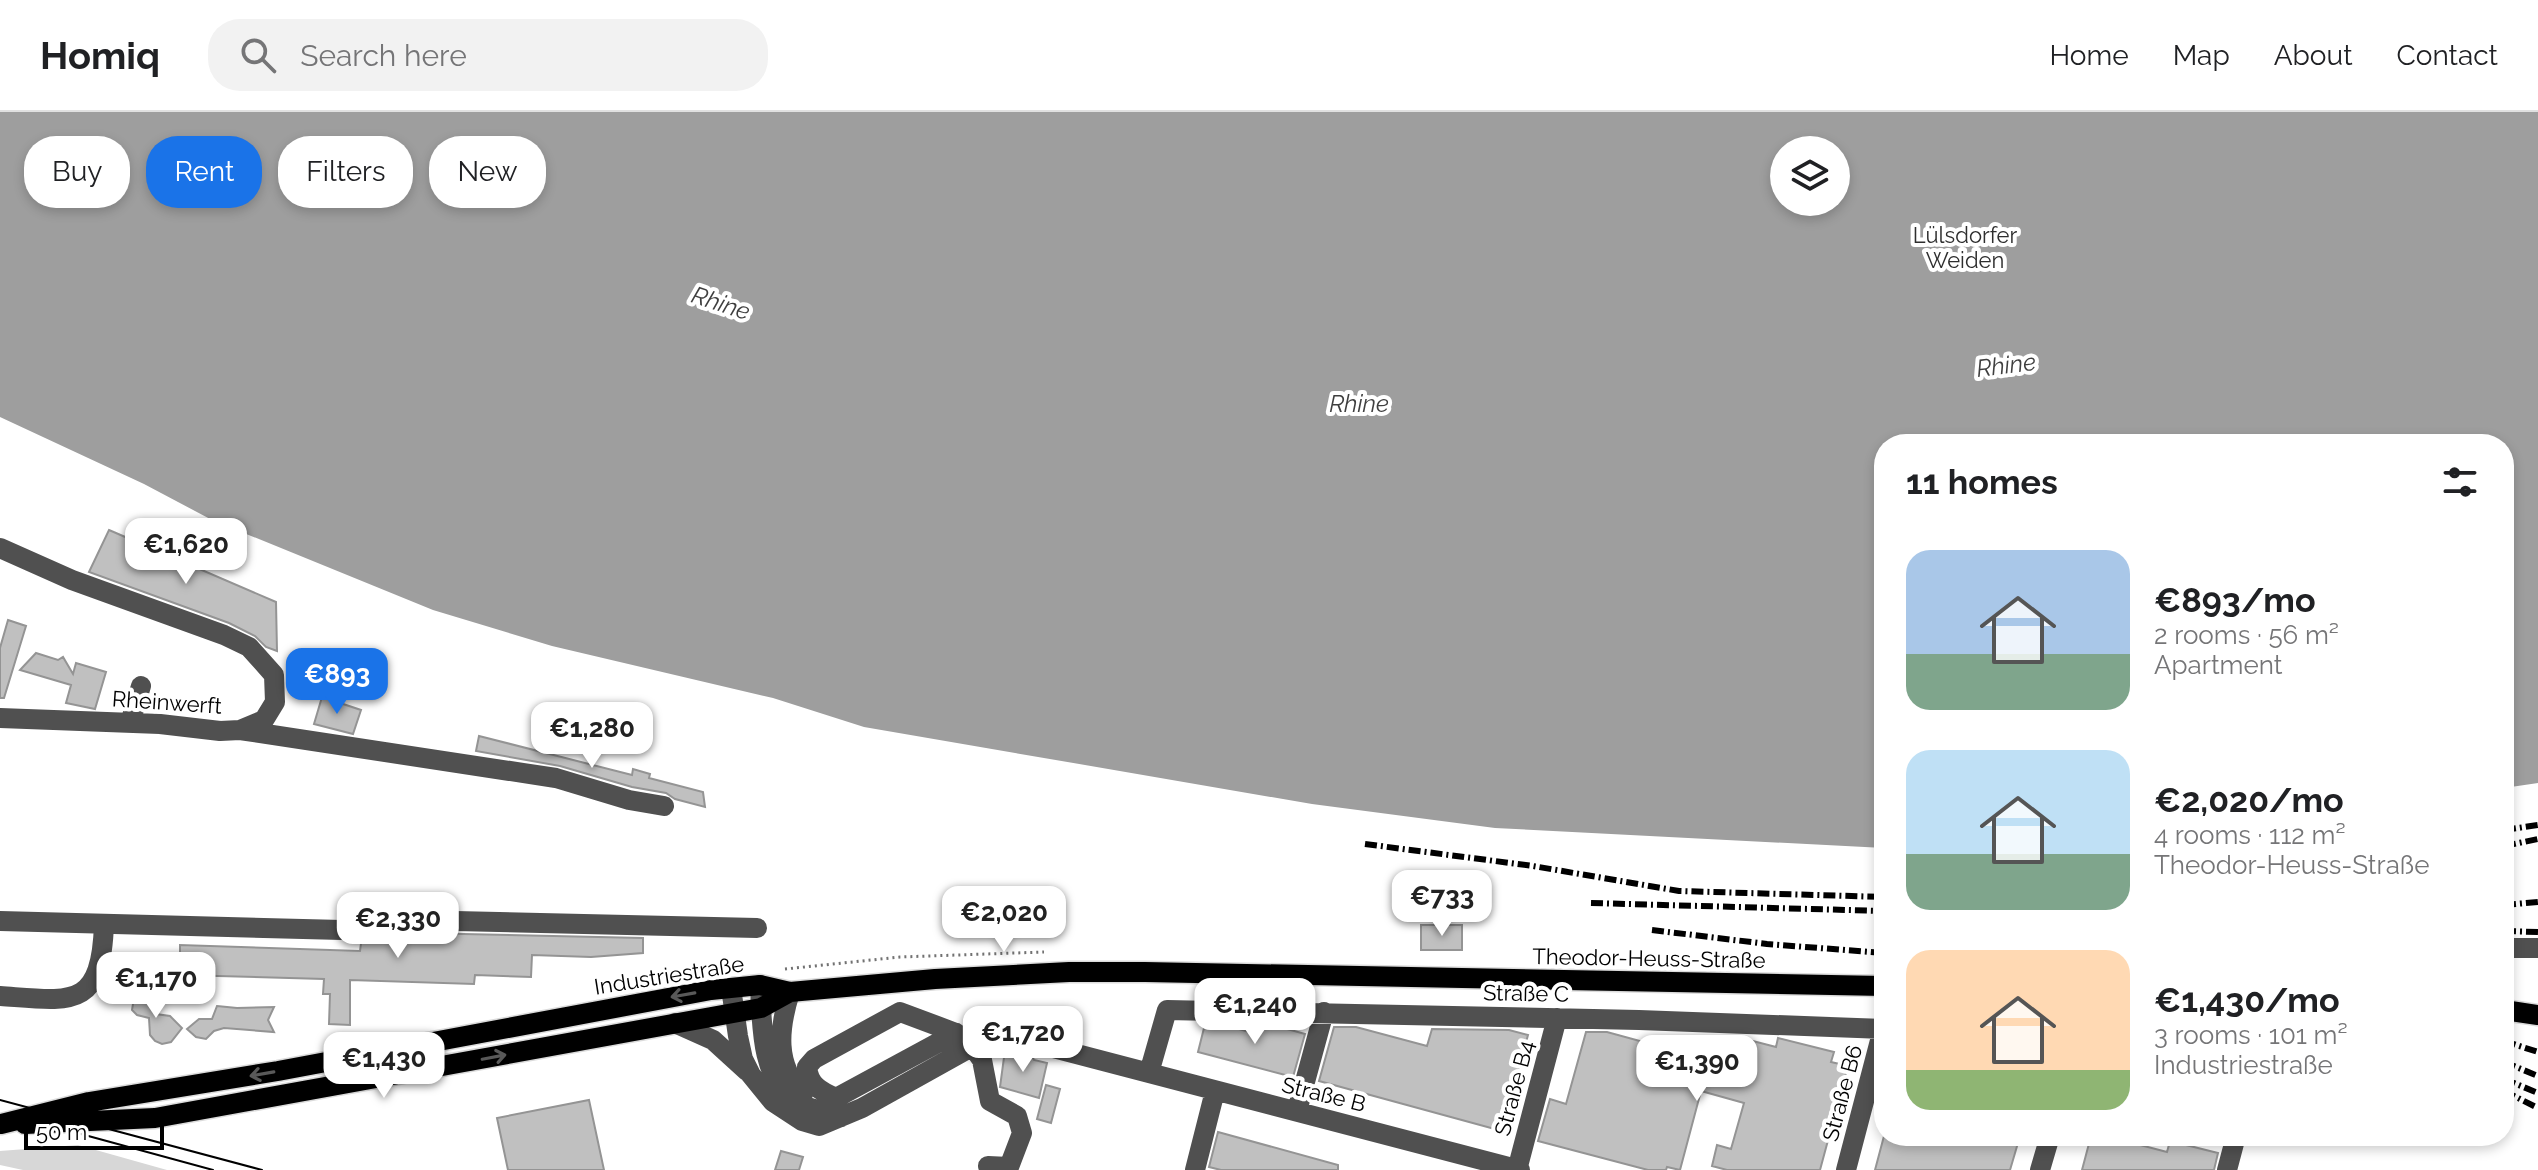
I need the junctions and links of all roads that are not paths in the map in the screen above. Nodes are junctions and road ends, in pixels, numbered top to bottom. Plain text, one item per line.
1 (0, 548) edge
2 (141, 686) dead end
3 (0, 718) edge
4 (130, 723) junction
5 (240, 730) junction
6 (664, 806) dead end
7 (0, 921) edge
8 (104, 924) junction
9 (757, 928) dead end
10 (2514, 948) edge
11 (2538, 948) edge
12 (760, 985) junction
13 (1874, 986) edge
14 (731, 988) junction
15 (790, 992) junction
16 (0, 996) edge
17 (761, 1008) junction
18 (735, 1012) junction
19 (1324, 1012) junction
20 (1557, 1018) junction
21 (675, 1023) junction
22 (1874, 1029) edge
23 (956, 1033) junction
24 (973, 1047) junction
25 (1874, 1066) edge
26 (1149, 1073) junction
27 (751, 1075) junction
28 (1215, 1091) junction
29 (817, 1108) junction
30 (1297, 1111) junction
31 (841, 1117) junction
32 (1, 1124) edge
33 (2047, 1146) edge
34 (2233, 1146) edge
35 (988, 1166) dead end
36 (1195, 1170) edge
37 (1518, 1170) edge
38 (1846, 1170) edge
39 (2040, 1170) edge
40 (2227, 1170) edge

1 - 5 lane, Rheinwerft
2 - 4 lane
3 - 4 lane, Rheinwerft
4 - 5 lane, Rheinwerft
5 - 6 lane
7 - 8 lane
8 - 9 lane
8 - 16 lane
10 - 11 lane
12 - 14 main road, Industriestraße
12 - 15 main road, Industriestraße
12 - 17 lane
13 - 15 main road, Theodor-Heuss-Straße
14 - 18 lane
14 -> 32 main road, Industriestraße
15 - 17 main road, Industriestraße
15 - 29 lane
17 - 18 main road, Industriestraße
17 - 29 lane
18 - 21 main road, Industriestraße
18 - 27 lane
19 - 20 lane, Straße C
19 - 26 lane, Straße C
19 - 30 lane
20 - 22 lane, Straße C
20 - 37 lane, Straße B4
21 - 27 lane
32 -> 21 main road, Industriestraße
23 - 23 lane
23 - 24 lane
24 - 26 lane, Straße B
24 - 31 lane, Straße B
24 - 35 lane
25 - 38 lane, Straße B6
26 - 28 lane, Straße B
27 - 31 lane
28 - 30 lane, Straße B
28 - 36 lane
29 - 31 lane
30 - 37 lane, Straße B
33 - 39 lane
34 - 40 lane

